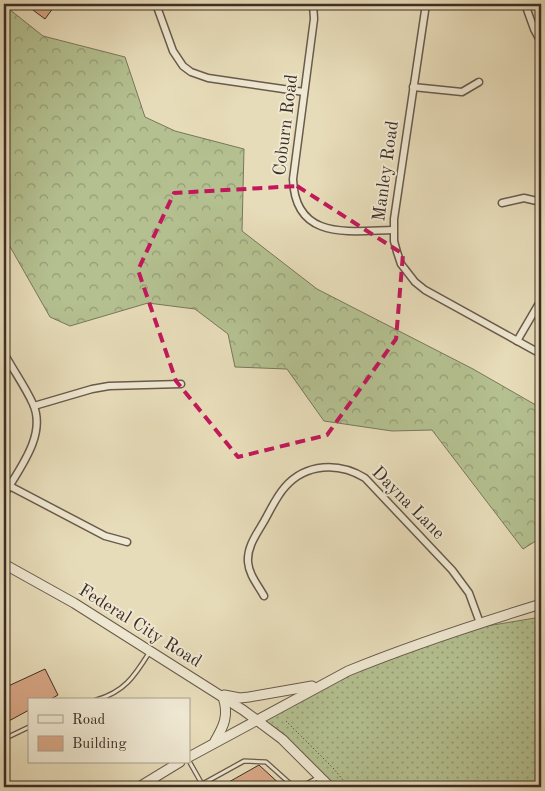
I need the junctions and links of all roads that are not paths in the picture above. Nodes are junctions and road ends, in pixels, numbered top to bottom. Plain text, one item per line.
1 (156, 4) edge
2 (313, 4) edge
3 (426, 4) edge
4 (526, 4) edge
5 (541, 42) edge
6 (479, 82) dead end
7 (413, 86) junction
8 (304, 92) junction
9 (541, 202) edge
10 (502, 203) dead end
11 (393, 230) junction
12 (541, 300) edge
13 (517, 341) junction
14 (4, 353) edge
15 (541, 354) edge
16 (181, 384) dead end
17 (34, 406) junction
18 (6, 484) edge
19 (4, 495) edge
20 (127, 542) dead end
21 (4, 564) edge
22 (264, 596) dead end
23 (541, 604) edge
24 (480, 623) junction
25 (150, 650) junction
26 (322, 684) junction
27 (219, 695) junction
28 (101, 698) edge
29 (256, 719) junction
30 (28, 727) edge
31 (4, 739) edge
32 (214, 743) junction
33 (190, 758) edge
34 (190, 761) edge
35 (177, 764) edge
36 (320, 776) junction
37 (202, 784) junction
38 (139, 787) edge
39 (197, 787) edge
40 (294, 787) edge
41 (302, 787) edge
42 (330, 787) edge

1 - 8 street
2 - 8 street, Coburn Road
3 - 7 street, Manley Road
4 - 5 street
6 - 7 street
7 - 11 street, Manley Road
8 - 11 street, Coburn Road
9 - 10 street
11 - 13 street, Manley Road
12 - 13 street
13 - 15 street, Manley Road
14 - 17 street
16 - 17 street
17 - 18 street
18 - 19 street
18 - 20 street
21 - 25 street, Federal City Road
22 - 24 street, Dayna Lane
23 - 24 street
24 - 26 street
25 - 27 street, Federal City Road
25 - 28 lane
26 - 27 street
26 - 29 street
27 - 29 street, Federal City Road
27 - 32 street
29 - 32 street
29 - 36 street, Federal City Road
30 - 31 lane
32 - 33 street
34 - 37 lane
35 - 38 street
36 - 41 lane
36 - 42 street, Federal City Road
37 - 39 lane
37 - 40 lane

